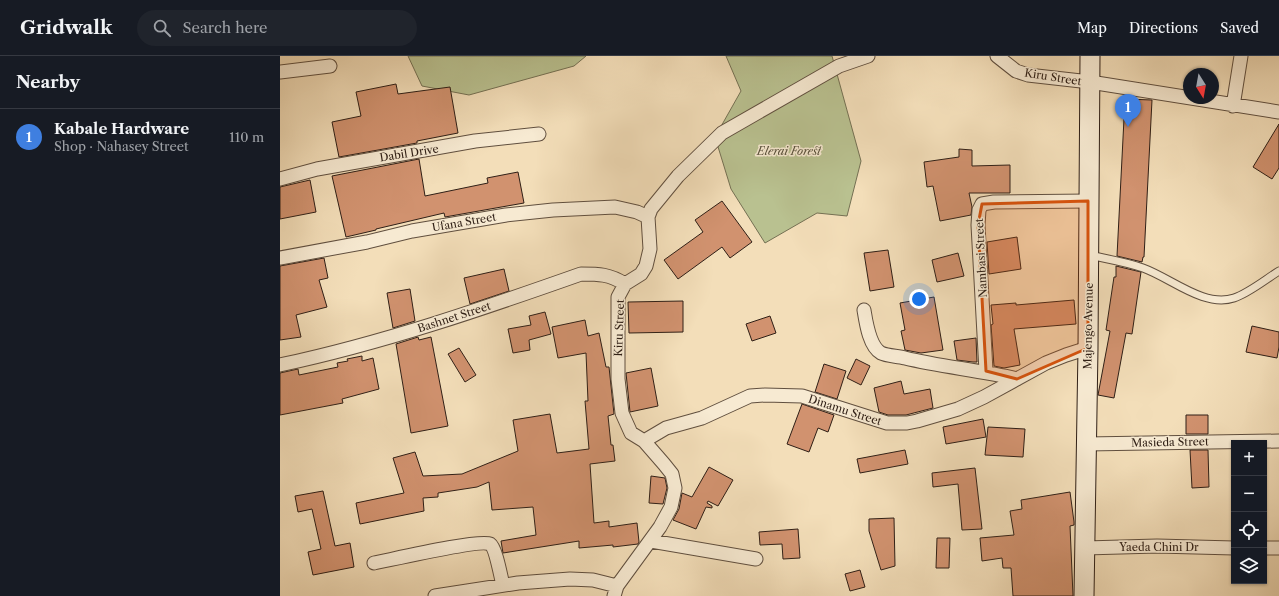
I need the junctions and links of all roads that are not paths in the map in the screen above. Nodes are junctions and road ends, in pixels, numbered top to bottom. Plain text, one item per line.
1 (868, 56) edge
2 (997, 56) edge
3 (1090, 56) edge
4 (1241, 56) edge
5 (838, 61) edge
6 (330, 66) dead end
7 (280, 72) edge
8 (1090, 82) junction
9 (1232, 106) junction
10 (1279, 112) edge
11 (539, 134) dead end
12 (280, 179) edge
13 (1088, 202) junction
14 (648, 217) junction
15 (1089, 255) junction
16 (280, 258) edge
17 (1279, 271) edge
18 (625, 284) junction
19 (864, 310) dead end
20 (1088, 348) junction
21 (280, 365) edge
22 (986, 371) junction
23 (1017, 379) junction
24 (644, 441) junction
25 (1279, 441) edge
26 (1086, 444) junction
27 (650, 541) junction
28 (1085, 548) junction
29 (1231, 548) edge
30 (1267, 548) edge
31 (1279, 548) edge
32 (756, 559) dead end
33 (374, 563) dead end
34 (503, 586) junction
35 (616, 591) edge
36 (435, 596) edge
37 (1084, 596) edge

1 - 5 street
2 - 8 street, Kiru Street
3 - 8 street, Majengo Avenue
4 - 9 street
5 - 14 street
6 - 7 street
8 - 9 street, Kiru Street
8 - 13 street, Majengo Avenue
9 - 10 street, Kiru Street
11 - 12 street, Dabil Drive
13 - 15 street, Majengo Avenue
13 - 22 street, Nambasi Street
14 - 16 street, Ufana Street
14 - 18 street, Kiru Street
15 - 17 lane
15 - 20 street, Majengo Avenue
18 - 21 street, Bashnet Street
18 - 24 street, Kiru Street
19 - 22 street
20 - 23 street, Dinamu Street
20 - 26 street, Majengo Avenue
22 - 23 street
23 - 24 street, Dinamu Street
24 - 27 street, Kiru Street
25 - 26 street, Masieda Street
26 - 28 street, Majengo Avenue
27 - 32 street
27 - 35 street, Kiru Street
28 - 29 street, Yaeda Chini Dr
28 - 37 street, Majengo Avenue
30 - 31 street
33 - 34 street
34 - 35 street
34 - 36 street

